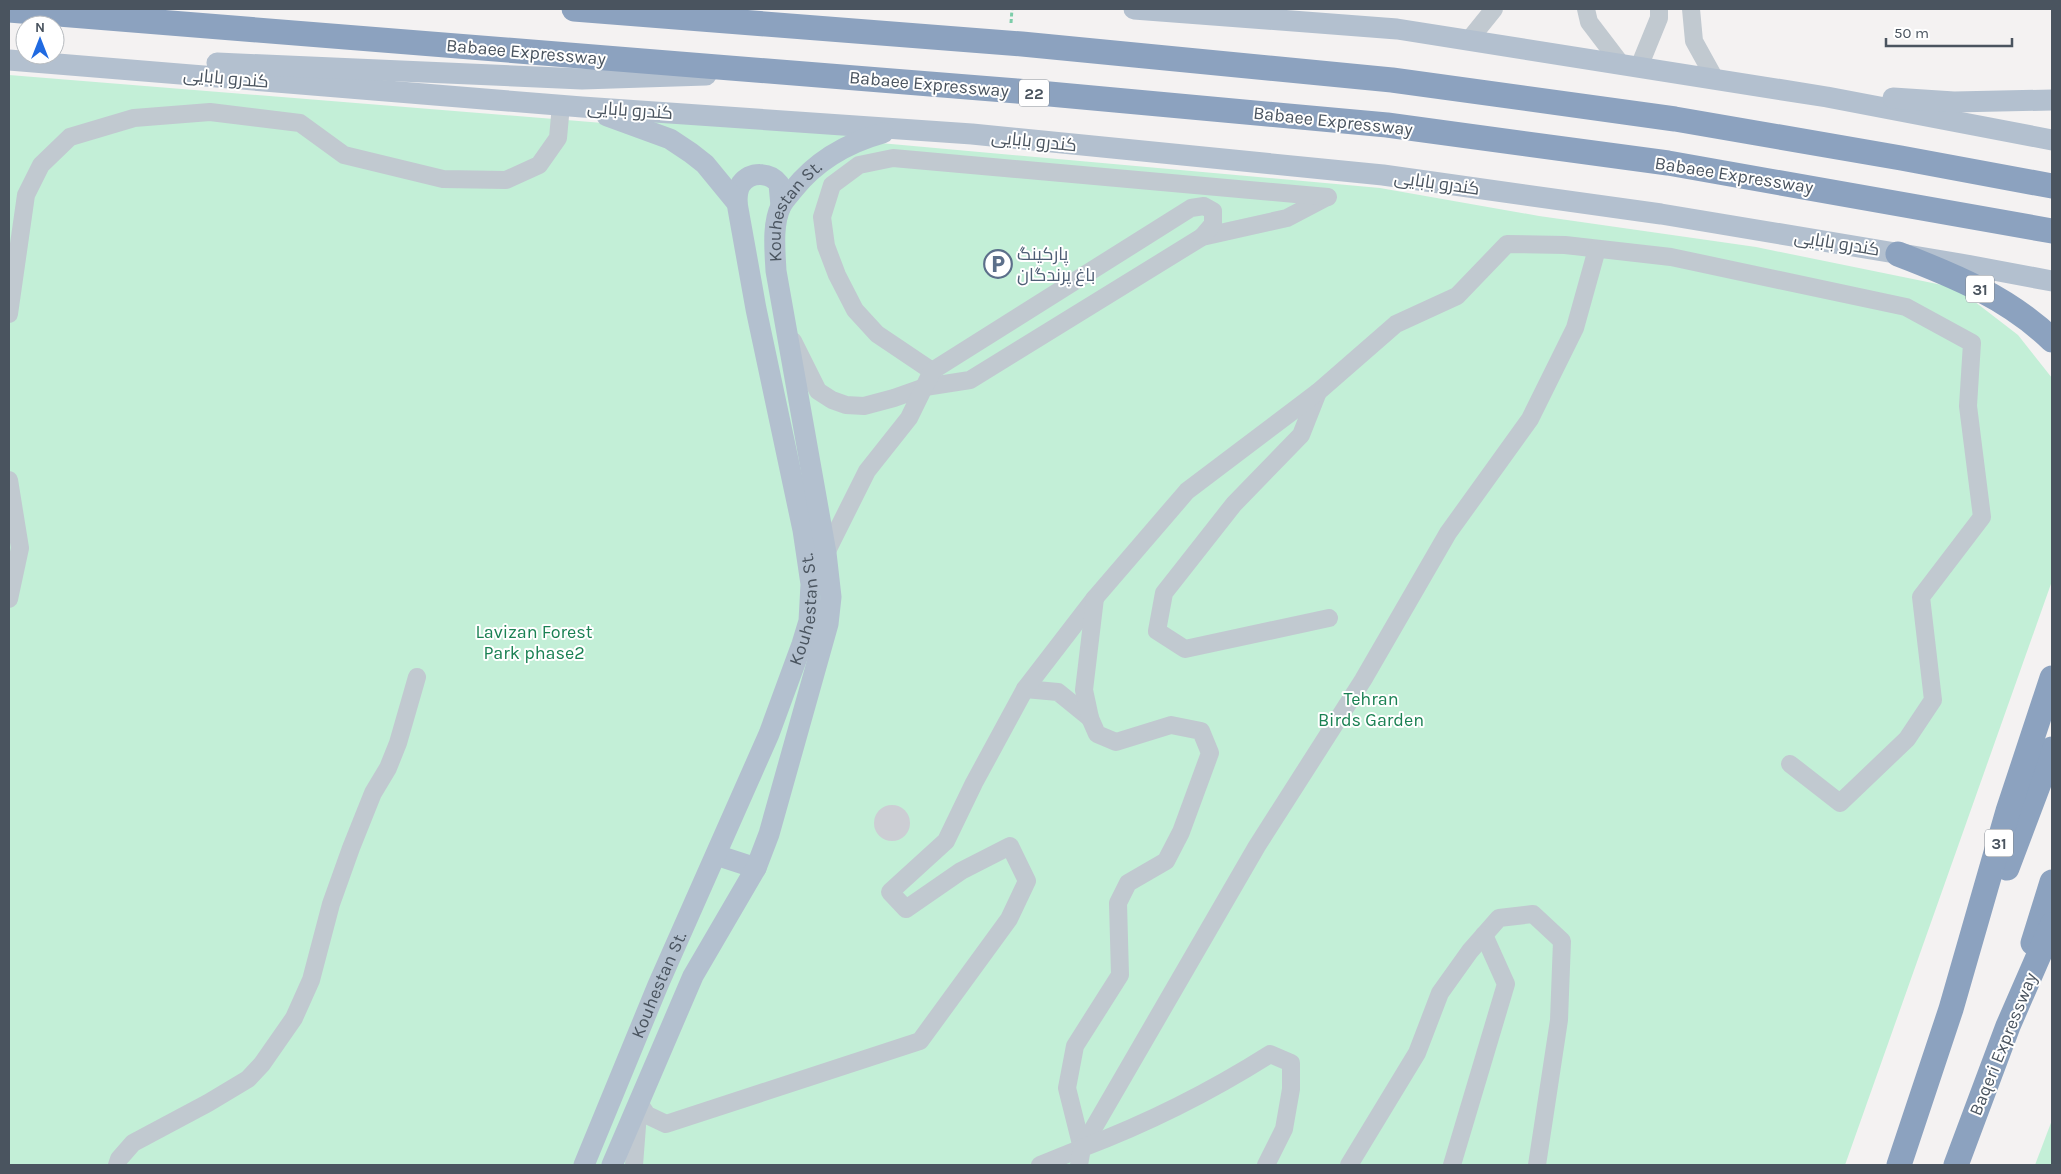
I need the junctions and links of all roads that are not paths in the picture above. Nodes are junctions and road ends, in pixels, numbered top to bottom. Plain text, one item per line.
1 (574, 9) edge
2 (1134, 9) edge
3 (1494, 9) edge
4 (1586, 9) edge
5 (1659, 9) edge
6 (1691, 9) edge
7 (9, 10) edge
8 (1469, 40) junction
9 (65, 61) edge
10 (65, 65) edge
11 (1630, 65) junction
12 (788, 73) junction
13 (1714, 79) junction
14 (1803, 93) junction
15 (2052, 100) edge
16 (561, 105) junction
17 (582, 107) junction
18 (893, 130) junction
19 (2052, 140) edge
20 (2052, 186) edge
21 (736, 203) junction
22 (781, 206) junction
23 (2052, 231) edge
24 (1202, 237) junction
25 (1596, 249) junction
26 (1898, 254) junction
27 (2052, 281) edge
28 (9, 314) edge
29 (784, 320) junction
30 (2052, 340) edge
31 (932, 371) junction
32 (925, 387) junction
33 (1318, 392) junction
34 (9, 480) edge
35 (826, 553) junction
36 (1095, 598) junction
37 (9, 600) edge
38 (1329, 618) dead end
39 (417, 677) dead end
40 (2052, 678) edge
41 (1026, 689) junction
42 (1090, 718) junction
43 (2052, 749) edge
44 (1790, 764) dead end
45 (716, 855) junction
46 (756, 868) junction
47 (2052, 882) edge
48 (2052, 925) edge
49 (1484, 935) junction
50 (1951, 1009) junction
51 (2008, 1026) junction
52 (638, 1103) junction
53 (1082, 1148) junction
54 (117, 1165) edge
55 (584, 1165) edge
56 (612, 1165) edge
57 (634, 1165) edge
58 (1040, 1165) edge
59 (1079, 1165) edge
60 (1266, 1165) edge
61 (1349, 1165) edge
62 (1452, 1165) edge
63 (1537, 1165) edge
64 (1899, 1165) edge
65 (1956, 1165) edge

1 - 20 highway
2 - 8 main road
3 - 8 street
4 - 11 street
5 - 11 street
6 - 13 street
7 - 12 highway, Babaee Expressway / 22
8 - 11 main road
9 - 12 main road
10 - 16 main road, کندرو بابایی
11 - 13 main road
12 - 23 highway, Babaee Expressway / 22
13 - 14 main road
14 - 15 main road
14 - 19 main road
16 - 17 main road, کندرو بابایی
16 - 28 street
17 - 18 main road, کندرو بابایی
17 - 21 main road, Kouhestan St.
18 - 22 main road, Kouhestan St.
18 - 26 main road, کندرو بابایی
21 - 22 main road
21 - 45 main road, Kouhestan St.
22 - 29 main road, Kouhestan St.
24 - 31 street
24 - 31 street
24 - 32 street
25 - 33 street
25 - 44 street
25 - 53 street
26 - 27 main road, کندرو بابایی
26 - 30 highway, 31
29 - 32 street
29 - 35 main road, Kouhestan St.
31 - 32 street
32 - 35 street
33 - 36 street
33 - 38 street
34 - 37 street
35 - 46 main road, Kouhestan St.
36 - 41 street
36 - 42 street
39 - 54 street
40 - 50 highway, 31
41 - 42 street
41 - 52 street
42 - 53 street
43 - 50 highway
45 - 46 main road
45 - 55 main road, Kouhestan St.
46 - 52 main road, Kouhestan St.
47 - 51 highway
48 - 51 highway, Baqeri Expressway
49 - 61 street
49 - 62 street
49 - 63 street
50 - 64 highway, 31
51 - 65 highway, Baqeri Expressway
52 - 56 main road, Kouhestan St.
52 - 57 street
53 - 58 street
53 - 59 street
53 - 60 street

